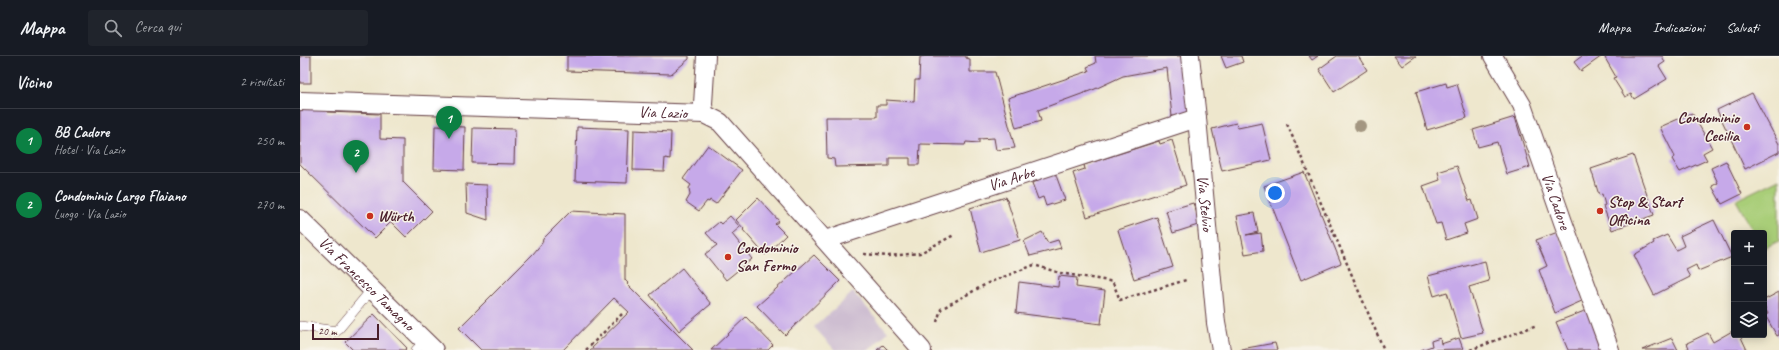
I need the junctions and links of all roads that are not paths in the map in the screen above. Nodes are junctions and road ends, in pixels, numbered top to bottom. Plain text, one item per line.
1 (706, 56) edge
2 (1190, 56) edge
3 (1493, 56) edge
4 (300, 101) edge
5 (704, 114) junction
6 (1197, 118) junction
7 (300, 219) edge
8 (825, 240) junction
9 (372, 289) junction
10 (300, 326) edge
11 (425, 347) edge
12 (922, 350) edge
13 (1222, 350) edge
14 (1610, 350) edge

1 - 5 street
2 - 6 street, Via Stelvio
3 - 14 street, Via Cadore
4 - 5 street, Via Lazio
5 - 8 street, Via Lazio
6 - 8 street, Via Arbe
6 - 13 street, Via Stelvio
7 - 9 street, Via Francesco Tamagno
8 - 12 street, Via Lazio
9 - 10 lane
9 - 11 street, Via Francesco Tamagno

